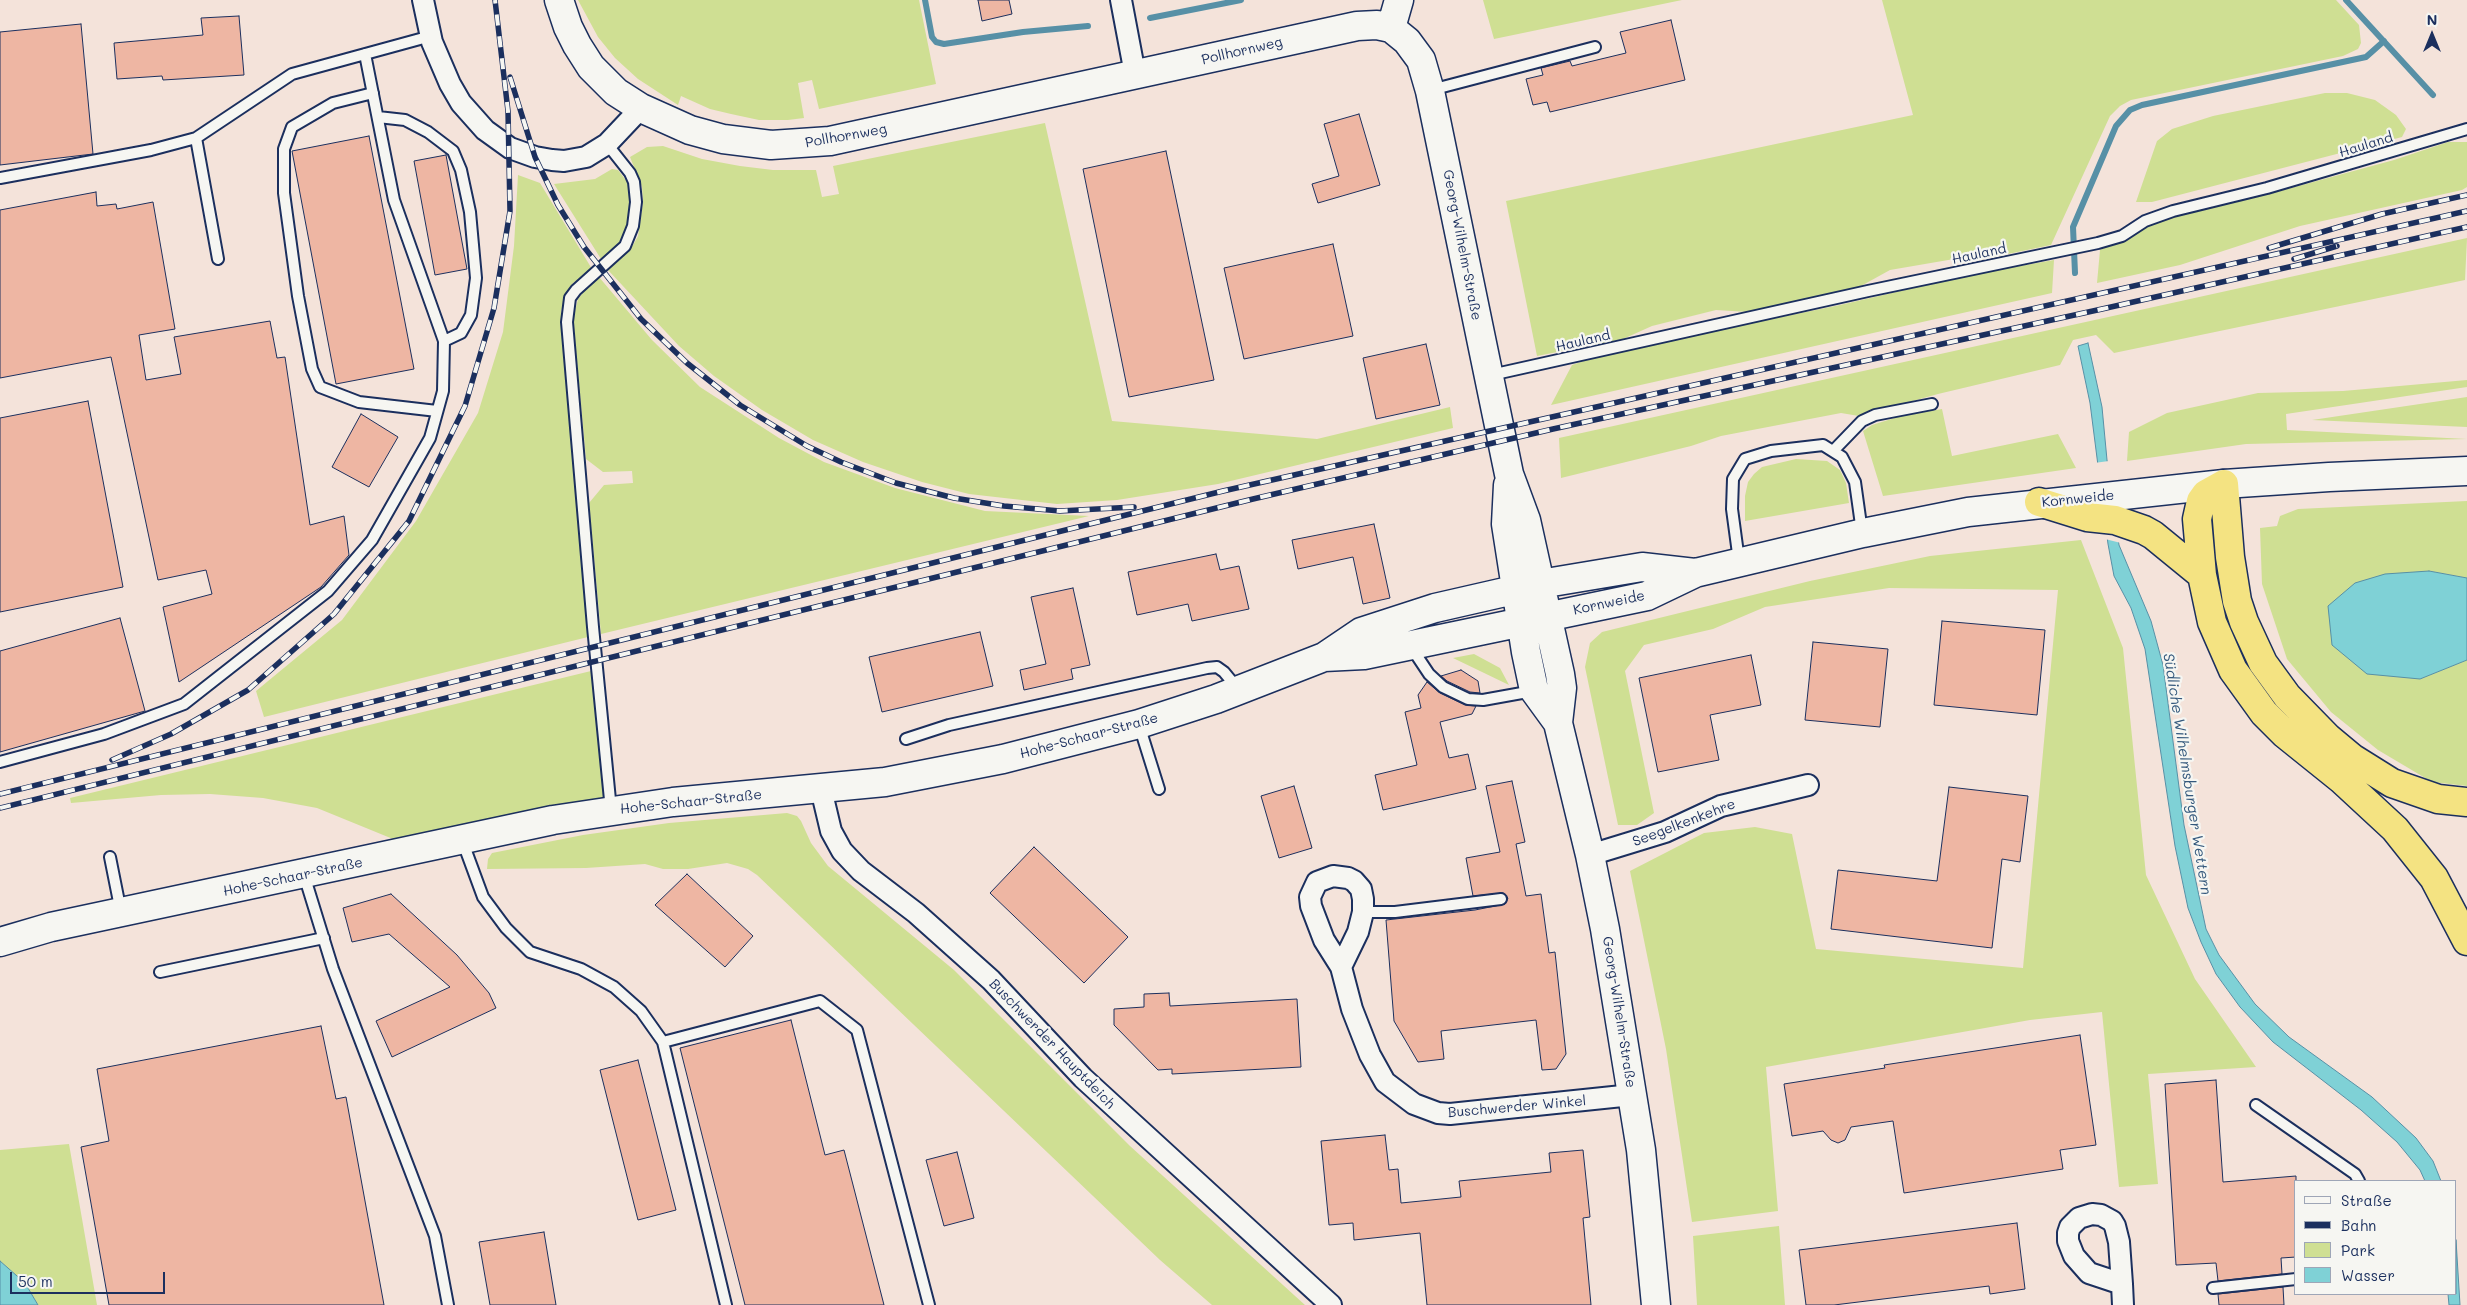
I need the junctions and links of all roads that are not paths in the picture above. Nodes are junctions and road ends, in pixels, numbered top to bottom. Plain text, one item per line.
1 (423, 0) edge
2 (559, 0) edge
3 (1121, 0) edge
4 (1399, 0) edge
5 (1384, 26) junction
6 (431, 36) junction
7 (1595, 47) dead end
8 (365, 54) junction
9 (1135, 74) junction
10 (1430, 90) junction
11 (373, 93) junction
12 (641, 108) junction
13 (378, 117) junction
14 (2467, 129) edge
15 (196, 138) junction
16 (607, 144) junction
17 (0, 178) edge
18 (218, 259) dead end
19 (444, 341) junction
20 (1487, 376) junction
21 (1932, 404) dead end
22 (437, 411) junction
23 (1834, 450) junction
24 (2467, 471) edge
25 (2224, 484) junction
26 (2039, 502) joint
27 (2085, 508) junction
28 (1862, 532) junction
29 (1739, 562) junction
30 (1694, 573) junction
31 (2202, 575) junction
32 (1527, 587) junction
33 (1547, 616) junction
34 (1520, 622) junction
35 (1408, 644) junction
36 (1324, 657) junction
37 (1239, 690) junction
38 (1534, 690) junction
39 (1558, 723) junction
40 (1139, 724) junction
41 (906, 739) dead end
42 (0, 762) edge
43 (1808, 785) dead end
44 (1158, 788) dead end
45 (820, 789) junction
46 (2467, 802) edge
47 (611, 810) junction
48 (462, 839) junction
49 (1590, 855) junction
50 (110, 857) dead end
51 (304, 874) junction
52 (1501, 899) dead end
53 (1363, 912) junction
54 (121, 913) junction
55 (51, 927) junction
56 (0, 930) edge
57 (324, 938) junction
58 (2467, 941) edge
59 (0, 942) edge
60 (1341, 966) junction
61 (160, 972) dead end
62 (663, 1042) junction
63 (1632, 1095) junction
64 (2256, 1106) dead end
65 (2358, 1180) edge
66 (2294, 1279) edge
67 (2122, 1284) dead end
68 (2213, 1288) dead end
69 (448, 1305) edge
70 (726, 1305) edge
71 (929, 1305) edge
72 (1331, 1305) edge
73 (1656, 1305) edge
74 (2123, 1305) edge

1 - 6 street
2 - 12 main road, Pollhornweg
3 - 9 street
4 - 5 main road
5 - 9 main road, Pollhornweg
5 - 10 main road, Georg-Wilhelm-Straße
6 - 8 lane
6 - 16 street
7 - 10 lane
8 - 11 lane
8 - 15 lane
9 - 12 main road, Pollhornweg
10 - 20 main road, Georg-Wilhelm-Straße
11 - 13 lane
11 - 22 lane
12 - 16 street
13 - 19 lane
13 - 19 lane
14 - 20 lane, Hauland
15 - 17 lane
15 - 18 lane
16 - 47 lane
19 - 22 lane
20 - 32 main road, Georg-Wilhelm-Straße
21 - 23 lane
22 - 42 lane
23 - 28 lane
23 - 29 lane
24 - 25 main road, Kornweide
25 - 27 main road, Kornweide
25 - 31 highway
25 - 46 highway
26 - 27 highway
26 - 28 main road, Kornweide
27 - 31 highway
28 - 29 main road, Kornweide
29 - 30 main road, Kornweide
30 - 32 main road, Kornweide
30 - 33 main road, Kornweide
31 - 58 highway
32 - 33 main road, Georg-Wilhelm-Straße
32 - 34 main road, Georg-Wilhelm-Straße
32 - 36 main road, Hohe-Schaar-Straße
33 - 34 main road, Kornweide
33 - 39 main road, Georg-Wilhelm-Straße
34 - 35 main road, Hohe-Schaar-Straße
34 - 38 main road, Georg-Wilhelm-Straße
35 - 36 main road, Hohe-Schaar-Straße
35 - 38 lane
36 - 37 main road, Hohe-Schaar-Straße
37 - 40 main road, Hohe-Schaar-Straße
37 - 41 lane
38 - 39 main road, Georg-Wilhelm-Straße
39 - 49 main road, Georg-Wilhelm-Straße
40 - 44 lane
40 - 45 main road, Hohe-Schaar-Straße
43 - 49 street, Seegelkenkehre
45 - 47 main road, Hohe-Schaar-Straße
45 - 72 street, Buschwerder Hauptdeich
47 - 48 main road, Hohe-Schaar-Straße
48 - 51 main road, Hohe-Schaar-Straße
48 - 62 lane
49 - 63 main road, Georg-Wilhelm-Straße
50 - 54 lane
51 - 54 main road, Hohe-Schaar-Straße
51 - 57 lane
52 - 53 lane
53 - 60 street, Buschwerder Winkel
53 - 60 street, Buschwerder Winkel
54 - 55 main road, Hohe-Schaar-Straße
55 - 56 main road, Hohe-Schaar-Straße
55 - 59 main road, Hohe-Schaar-Straße
57 - 61 lane
57 - 69 lane
60 - 63 street, Buschwerder Winkel
62 - 70 lane
62 - 71 lane
63 - 73 main road, Georg-Wilhelm-Straße
64 - 65 lane
66 - 68 lane
67 - 74 street

